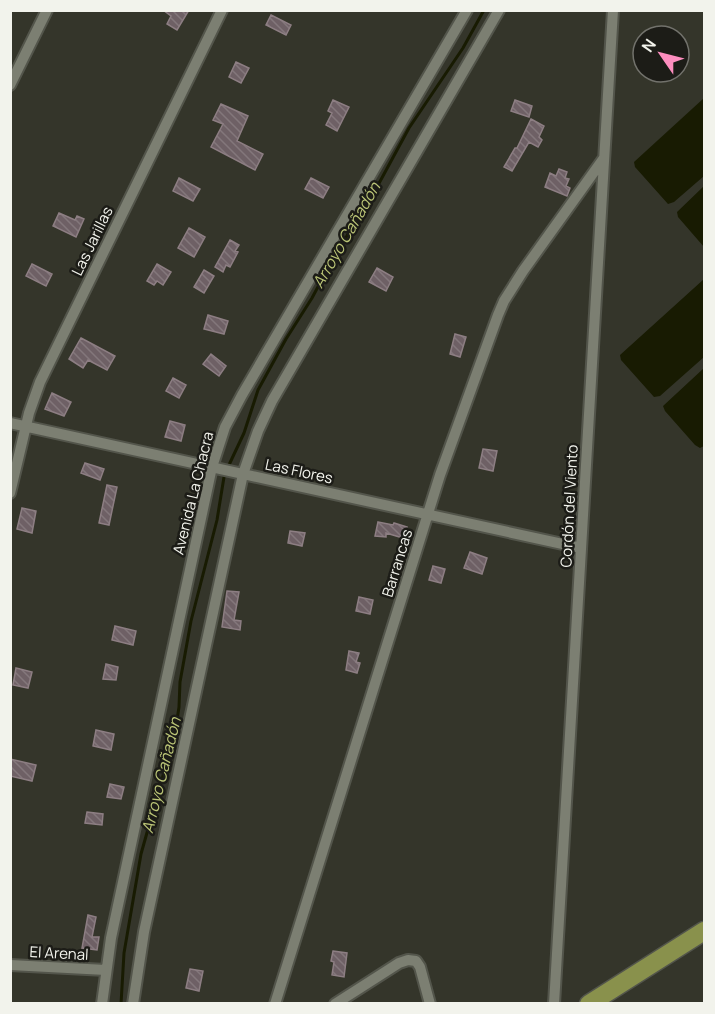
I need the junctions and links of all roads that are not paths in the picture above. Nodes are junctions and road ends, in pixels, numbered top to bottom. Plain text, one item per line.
1 (47, 10) edge
2 (222, 10) edge
3 (467, 10) edge
4 (499, 10) edge
5 (613, 10) edge
6 (10, 85) edge
7 (604, 158) junction
8 (10, 423) edge
9 (25, 426) junction
10 (212, 467) junction
11 (243, 474) junction
12 (10, 493) edge
13 (428, 514) junction
14 (581, 548) junction
15 (705, 931) edge
16 (10, 965) edge
17 (106, 970) junction
18 (552, 1003) edge
19 (102, 1004) edge
20 (133, 1004) edge
21 (275, 1004) edge
22 (336, 1004) edge
23 (430, 1004) edge
24 (589, 1004) edge

1 - 6 street
2 - 9 street, Las Jarillas
3 - 10 street, Avenida La Chacra
4 - 11 street
5 - 7 street, Cordón del Viento
7 - 13 street, Barrancas
7 - 14 street, Cordón del Viento
8 - 9 street, Las Flores
9 - 10 street, Las Flores
9 - 12 street, Las Jarillas
10 - 11 street, Las Flores
10 - 17 street, Avenida La Chacra
11 - 13 street, Las Flores
11 - 20 street
13 - 14 street, Las Flores
13 - 21 street, Barrancas
14 - 18 street, Cordón del Viento
15 - 24 highway
16 - 17 street, El Arenal
17 - 19 street, Avenida La Chacra
22 - 23 street

